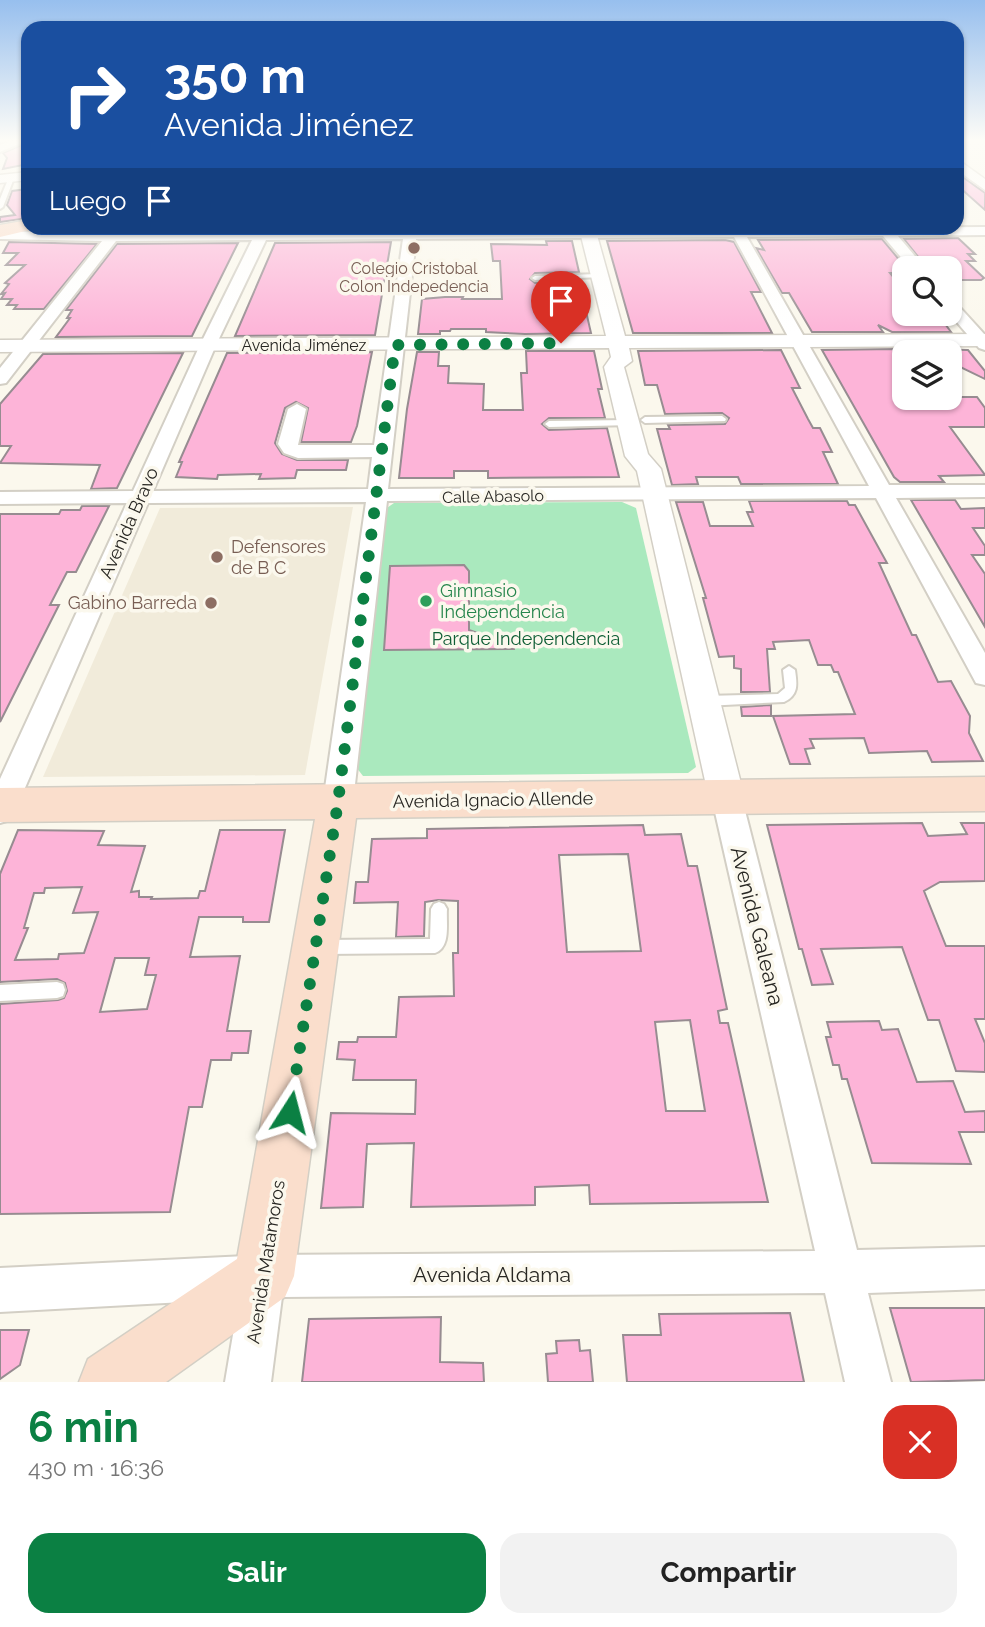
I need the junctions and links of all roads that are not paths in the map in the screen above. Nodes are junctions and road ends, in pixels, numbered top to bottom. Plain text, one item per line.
1 (21, 227) edge
2 (964, 231) edge
3 (985, 231) edge
4 (0, 233) edge
5 (21, 233) edge
6 (113, 235) edge
7 (270, 235) edge
8 (410, 235) edge
9 (589, 235) edge
10 (740, 235) edge
11 (890, 235) edge
12 (908, 256) edge
13 (599, 276) junction
14 (535, 278) dead end
15 (962, 318) edge
16 (800, 341) junction
17 (984, 342) edge
18 (208, 345) junction
19 (395, 345) junction
20 (0, 346) edge
21 (26, 346) junction
22 (618, 351) junction
23 (0, 379) edge
24 (297, 409) dead end
25 (722, 418) dead end
26 (637, 421) junction
27 (550, 424) dead end
28 (382, 451) junction
29 (652, 481) junction
30 (881, 491) junction
31 (985, 491) edge
32 (140, 497) junction
33 (376, 497) junction
34 (0, 498) edge
35 (789, 670) dead end
36 (985, 676) edge
37 (703, 701) junction
38 (985, 794) edge
39 (727, 799) junction
40 (338, 802) junction
41 (1, 807) edge
42 (439, 909) dead end
43 (315, 947) junction
44 (57, 990) dead end
45 (0, 993) edge
46 (985, 1268) edge
47 (841, 1272) junction
48 (264, 1276) junction
49 (0, 1290) edge
50 (111, 1382) edge
51 (248, 1382) edge
52 (868, 1382) edge

1 - 4 main road
2 - 3 street
4 - 5 street
6 - 21 street
7 - 18 street, Avenida Bravo
8 - 19 street, Avenida Matamoros
9 - 13 street, Avenida Galeana
10 - 16 street
11 - 12 street
13 - 14 lane
13 - 22 street, Avenida Galeana
15 - 17 street
16 - 17 street, Avenida Jiménez
16 - 22 street, Avenida Jiménez
16 - 30 street
18 - 19 street, Avenida Jiménez
18 - 21 street, Avenida Jiménez
18 - 32 street, Avenida Bravo
19 - 22 street, Avenida Jiménez
19 - 28 street, Avenida Matamoros
20 - 21 street, Avenida Jiménez
21 - 23 street
22 - 26 street, Avenida Galeana
24 - 28 street
25 - 26 lane
26 - 27 lane
26 - 29 street, Avenida Galeana
28 - 33 street, Avenida Matamoros
29 - 30 street, Calle Abasolo
29 - 33 street, Calle Abasolo
29 - 37 street, Avenida Galeana
30 - 31 street, Calle Abasolo
30 - 36 street
32 - 33 street, Calle Abasolo
32 - 34 street, Calle Abasolo
32 - 41 street, Avenida Bravo
33 - 40 street, Avenida Matamoros
35 - 37 lane
37 - 39 street, Avenida Galeana
38 - 39 main road, Avenida Ignacio Allende
39 - 40 main road, Avenida Ignacio Allende
39 - 47 street, Avenida Galeana
40 - 41 main road, Avenida Ignacio Allende
40 - 43 main road, Avenida Matamoros
42 - 43 lane
43 - 48 main road, Avenida Matamoros
44 - 45 lane
46 - 47 street, Avenida Aldama
47 - 48 street, Avenida Aldama
47 - 52 street, Avenida Galeana
48 - 49 street, Avenida Aldama
48 - 50 main road
48 - 51 street, Avenida Matamoros

